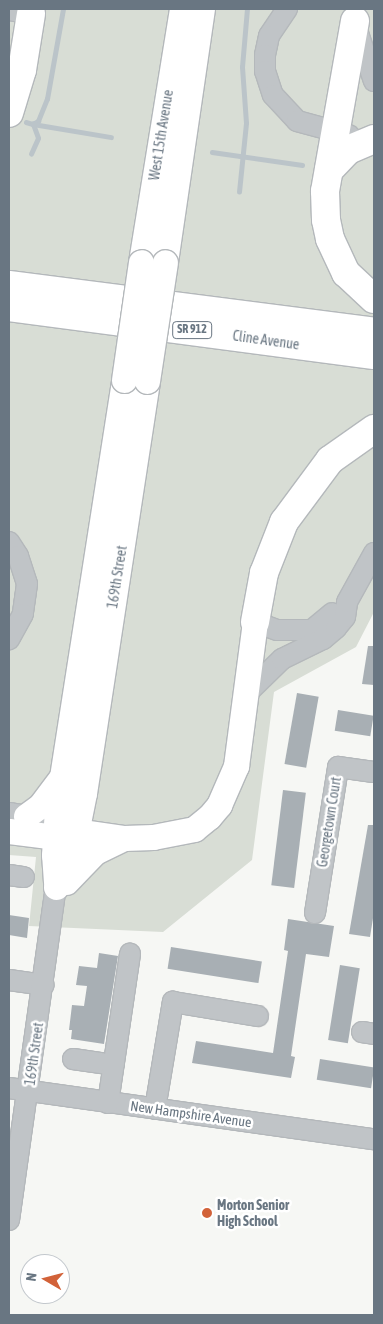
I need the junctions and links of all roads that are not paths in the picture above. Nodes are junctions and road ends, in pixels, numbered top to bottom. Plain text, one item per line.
1 (182, 9) edge
2 (202, 9) edge
3 (287, 9) edge
4 (24, 11) edge
5 (356, 15) edge
6 (374, 82) edge
7 (9, 112) edge
8 (335, 132) junction
9 (374, 139) edge
10 (329, 170) junction
11 (153, 262) junction
12 (9, 284) edge
13 (374, 299) edge
14 (9, 307) edge
15 (374, 332) edge
16 (374, 355) edge
17 (135, 380) junction
18 (374, 430) edge
19 (9, 542) edge
20 (374, 553) edge
21 (347, 602) junction
22 (255, 622) junction
23 (9, 639) edge
24 (245, 694) junction
25 (374, 772) edge
26 (63, 774) junction
27 (14, 820) edge
28 (62, 830) junction
29 (124, 838) junction
30 (56, 893) junction
31 (316, 913) dead end
32 (130, 954) dead end
33 (9, 980) edge
34 (44, 985) junction
35 (258, 1016) dead end
36 (73, 1059) dead end
37 (114, 1065) junction
38 (9, 1088) edge
39 (29, 1091) junction
40 (108, 1102) junction
41 (156, 1109) junction
42 (374, 1139) edge
43 (11, 1191) edge
44 (9, 1220) edge

1 - 11 main road, West 15th Avenue
2 - 11 main road, West 15th Avenue
3 - 8 street
4 - 7 highway
5 - 6 street
5 - 8 highway
8 - 9 street
8 - 10 highway
9 - 10 highway
10 - 13 highway
11 - 17 main road, 169th Street, bridge
12 - 15 highway, Cline Avenue / SR 912
14 - 16 highway, Cline Avenue / SR 912
17 - 26 main road, 169th Street
17 - 28 main road, 169th Street
18 - 22 highway
19 - 23 street
20 - 21 street
21 - 22 street
21 - 24 street
22 - 24 main road
24 - 29 main road
25 - 31 street, Georgetown Court
26 - 27 main road
26 - 28 main road, 169th Street
27 - 28 main road
28 - 29 main road
28 - 30 main road, 169th Street
29 - 30 main road
30 - 34 street, 169th Street
32 - 37 street
33 - 34 street
34 - 39 street, 169th Street
35 - 41 street
36 - 37 street
37 - 40 street
38 - 39 street, New Hampshire Avenue
39 - 40 street, New Hampshire Avenue
39 - 43 street, 169th Street
40 - 41 street, New Hampshire Avenue
41 - 42 street, New Hampshire Avenue
43 - 44 street, 169th Street

